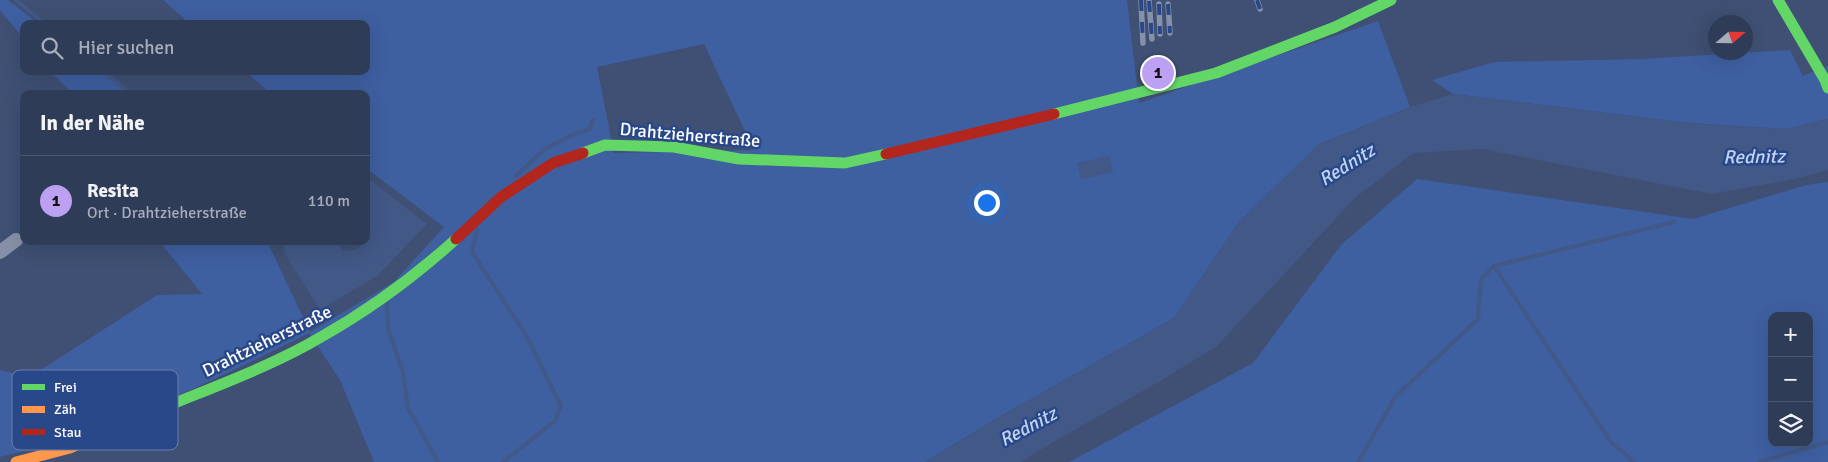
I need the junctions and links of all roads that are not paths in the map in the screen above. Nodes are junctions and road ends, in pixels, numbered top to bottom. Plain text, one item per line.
1 (1391, 0) edge
2 (1778, 0) edge
3 (1828, 88) edge
4 (16, 240) dead end
5 (0, 252) edge
6 (178, 402) edge
7 (62, 450) edge
8 (16, 462) edge

1 - 6 street, Drahtzieherstraße
2 - 3 street
4 - 5 street
7 - 8 street, Drahtzieherstraße

